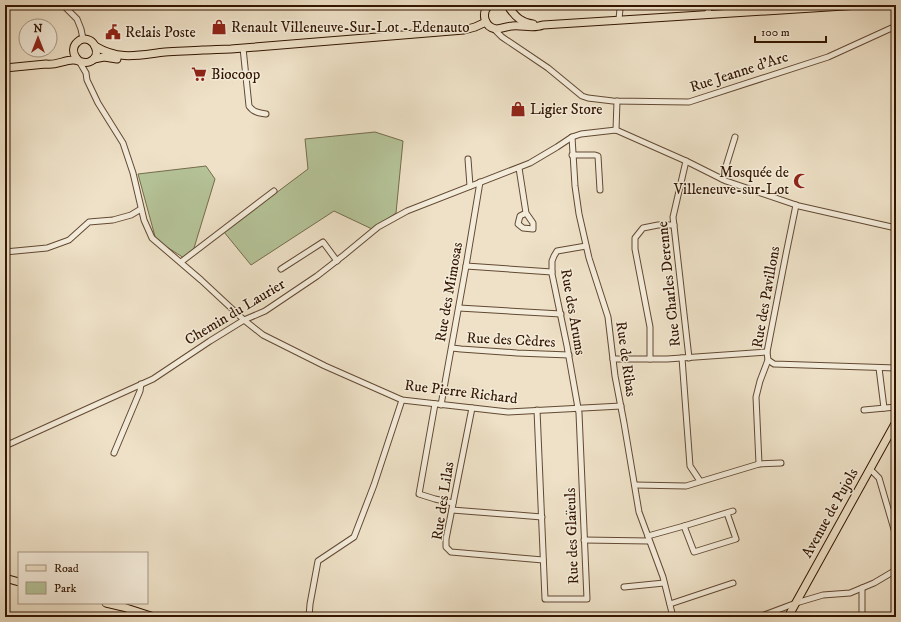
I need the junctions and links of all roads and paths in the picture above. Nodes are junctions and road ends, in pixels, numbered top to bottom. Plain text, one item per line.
1 (63, 5) edge
2 (489, 5) edge
3 (621, 5) edge
4 (710, 5) edge
5 (860, 5) edge
6 (812, 6) edge
7 (508, 7) edge
8 (483, 8) edge
9 (707, 15) junction
10 (619, 19) junction
11 (486, 22) junction
12 (543, 25) junction
13 (896, 26) edge
14 (504, 27) junction
15 (492, 28) junction
16 (505, 38) junction
17 (83, 40) junction
18 (96, 46) junction
19 (74, 47) junction
20 (243, 48) junction
21 (231, 49) junction
22 (178, 51) junction
23 (152, 58) junction
24 (92, 60) junction
25 (79, 61) junction
26 (46, 64) junction
27 (5, 68) edge
28 (86, 73) junction
29 (617, 101) junction
30 (266, 114) dead end
31 (616, 130) junction
32 (572, 137) junction
33 (735, 137) dead end
34 (572, 155) junction
35 (468, 159) dead end
36 (686, 162) junction
37 (519, 168) junction
38 (722, 180) junction
39 (480, 182) junction
40 (470, 186) junction
41 (600, 190) dead end
42 (274, 191) dead end
43 (796, 205) junction
44 (141, 209) junction
45 (526, 213) dead end
46 (674, 225) junction
47 (896, 228) edge
48 (586, 246) junction
49 (5, 252) edge
50 (337, 261) junction
51 (181, 262) junction
52 (466, 266) junction
53 (281, 269) dead end
54 (552, 272) junction
55 (459, 308) junction
56 (561, 314) junction
57 (244, 320) junction
58 (452, 348) junction
59 (767, 352) junction
60 (569, 355) junction
61 (682, 358) junction
62 (689, 358) junction
63 (613, 359) junction
64 (650, 359) junction
65 (768, 360) junction
66 (879, 368) junction
67 (896, 368) edge
68 (141, 384) junction
69 (402, 400) junction
70 (435, 404) junction
71 (441, 405) junction
72 (621, 406) junction
73 (472, 408) junction
74 (578, 408) junction
75 (884, 408) junction
76 (896, 408) edge
77 (537, 410) junction
78 (864, 410) dead end
79 (896, 422) edge
80 (5, 446) edge
81 (114, 453) dead end
82 (781, 463) dead end
83 (758, 464) junction
84 (870, 469) junction
85 (700, 482) junction
86 (634, 485) junction
87 (453, 503) junction
88 (452, 510) junction
89 (733, 511) dead end
90 (726, 513) junction
91 (542, 517) junction
92 (684, 526) junction
93 (896, 536) edge
94 (649, 539) junction
95 (584, 540) junction
96 (543, 560) junction
97 (896, 570) edge
98 (5, 578) edge
99 (18, 582) edge
100 (664, 583) junction
101 (733, 583) dead end
102 (624, 587) dead end
103 (862, 588) junction
104 (796, 602) junction
105 (110, 604) edge
106 (670, 604) junction
107 (673, 616) edge
108 (154, 617) edge
109 (309, 617) edge
110 (667, 617) edge
111 (759, 617) edge
112 (788, 617) edge
113 (862, 617) edge

1 - 17 street
2 - 8 main road
3 - 10 street
4 - 9 street
5 - 6 main road
6 - 9 main road
7 - 12 main road
7 - 14 main road
8 - 11 main road
9 - 10 main road
10 - 12 main road
11 - 15 main road
11 - 20 main road
12 - 14 main road
13 - 29 street, Rue Jeanne d'Arc
14 - 15 main road
14 - 16 street
15 - 16 street, Rue Jeanne d'Arc
16 - 29 street, Rue Jeanne d'Arc
17 - 18 main road
17 - 19 main road
18 - 22 main road
18 - 24 main road
19 - 25 main road
19 - 26 main road
20 - 21 main road
20 - 30 street
21 - 22 main road
21 - 23 main road
22 - 23 main road
23 - 24 main road
24 - 25 main road
24 - 28 street
25 - 26 main road
25 - 28 street, Rue Pierre Richard
26 - 27 main road
28 - 44 street, Rue Pierre Richard
29 - 31 street
31 - 32 street, Chemin du Laurier
31 - 36 street
32 - 34 street, Rue de Ribas
32 - 37 street, Chemin du Laurier
33 - 38 street
34 - 41 street
34 - 48 street, Rue de Ribas
35 - 40 street
36 - 38 street
36 - 46 street, Rue Charles Derenne
37 - 39 street, Chemin du Laurier
37 - 45 street
38 - 43 street
39 - 40 street, Chemin du Laurier
39 - 52 street, Rue des Mimosas
40 - 50 street, Chemin du Laurier
42 - 51 street
43 - 47 street
43 - 59 street, Rue des Pavillons
44 - 49 street
44 - 51 street, Rue Pierre Richard
46 - 62 street, Rue Charles Derenne
46 - 64 street
48 - 54 street, Rue des Arums
48 - 63 street, Rue de Ribas
50 - 53 street
50 - 57 street, Chemin du Laurier
51 - 57 street, Rue Pierre Richard
52 - 54 street
52 - 55 street, Rue des Mimosas
54 - 56 street, Rue des Arums
55 - 56 street
55 - 58 street, Rue des Mimosas
56 - 60 street, Rue des Arums
57 - 68 street, Chemin du Laurier
57 - 69 street, Rue Pierre Richard
58 - 60 street, Rue des Cèdres
58 - 71 street, Rue des Mimosas
59 - 62 street
59 - 65 street, Rue des Pavillons
60 - 74 street, Rue des Arums
61 - 62 street
61 - 64 street
61 - 85 street
63 - 64 street
63 - 72 street, Rue de Ribas
65 - 66 street, Rue des Pavillons
65 - 83 street
66 - 67 street, Rue des Pavillons
66 - 75 street
68 - 80 street, Chemin du Laurier
68 - 81 street
69 - 70 street, Rue Pierre Richard
69 - 109 street
70 - 71 street, Rue Pierre Richard
70 - 87 street
71 - 73 street, Rue Pierre Richard
72 - 74 street, Rue Pierre Richard
72 - 86 street, Rue de Ribas
73 - 77 street, Rue Pierre Richard
73 - 87 street, Rue des Lilas
74 - 77 street, Rue Pierre Richard
74 - 95 street, Rue des Glaïeuls
75 - 76 street
75 - 78 street
77 - 91 street, Rue des Glaïeuls
79 - 84 main road, Avenue de Pujols
82 - 83 street
83 - 85 street
84 - 93 street
84 - 104 main road, Avenue de Pujols
85 - 86 street
86 - 94 street, Rue de Ribas
87 - 88 street, Rue des Lilas
88 - 91 street
88 - 96 street, Rue des Lilas
89 - 90 street
90 - 92 street
90 - 92 street
91 - 96 street, Rue des Glaïeuls
92 - 94 street
94 - 95 street
94 - 100 street, Rue de Ribas
95 - 96 street, Rue des Glaïeuls
97 - 103 street
98 - 99 main road
100 - 102 street
100 - 106 street, Rue de Ribas
101 - 106 street
103 - 104 street
103 - 113 street
104 - 111 street
104 - 112 main road, Avenue de Pujols
105 - 108 main road
106 - 107 street, Rue de Ribas
107 - 110 street, Rue de Ribas

